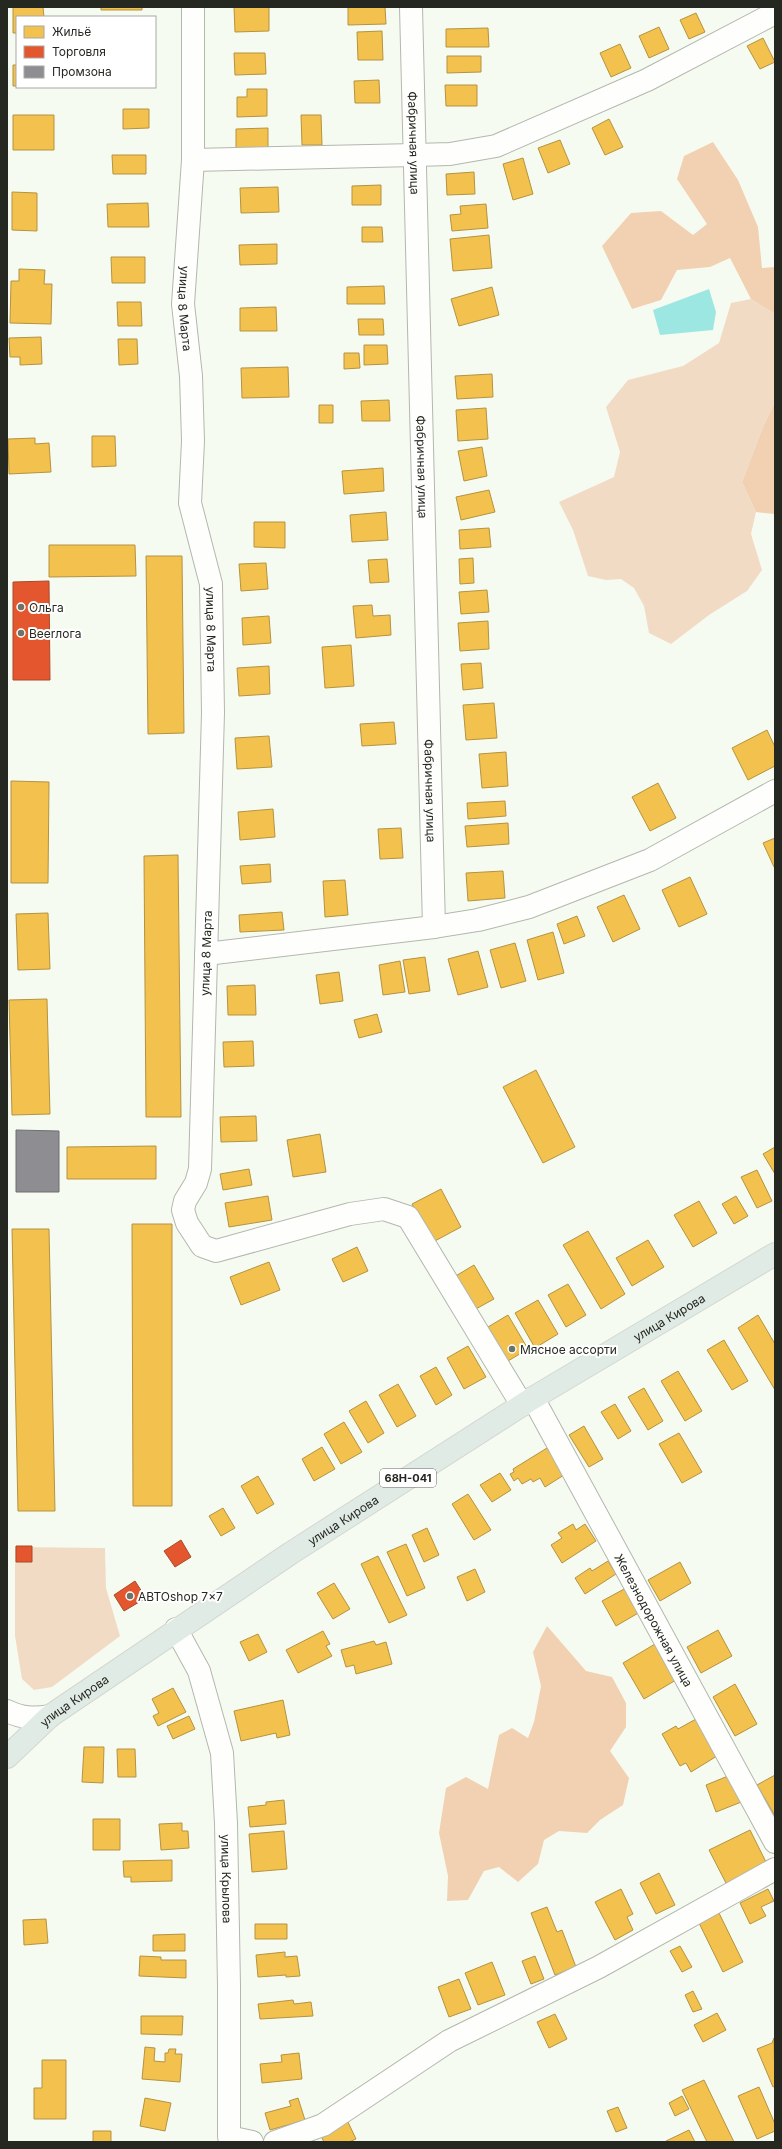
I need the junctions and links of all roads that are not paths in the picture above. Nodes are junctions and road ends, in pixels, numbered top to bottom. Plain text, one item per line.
1 (193, 7) edge
2 (411, 7) edge
3 (775, 12) edge
4 (415, 155) junction
5 (193, 160) junction
6 (775, 791) edge
7 (434, 927) junction
8 (206, 954) junction
9 (202, 1246) joint
10 (775, 1254) edge
11 (528, 1402) junction
12 (176, 1630) junction
13 (7, 1711) edge
14 (50, 1716) junction
15 (7, 1757) edge
16 (775, 1842) edge
17 (775, 1869) edge
18 (252, 2142) edge
19 (275, 2142) edge

1 - 5 street, улица 8 Марта
2 - 4 street, Фабричная улица
3 - 4 street
4 - 5 street
4 - 7 street, Фабричная улица
5 - 8 street, улица 8 Марта
6 - 7 street
7 - 8 street
8 - 9 street, улица 8 Марта
9 - 11 street, Железнодорожная улица
10 - 11 main road, улица Кирова / 68Н-041
11 - 12 main road, улица Кирова / 68Н-041
11 - 16 street, Железнодорожная улица
12 - 14 main road, улица Кирова / 68Н-041
12 - 18 street, улица Крылова
13 - 14 street
14 - 15 main road, улица Кирова / 68Н-041
17 - 19 street

